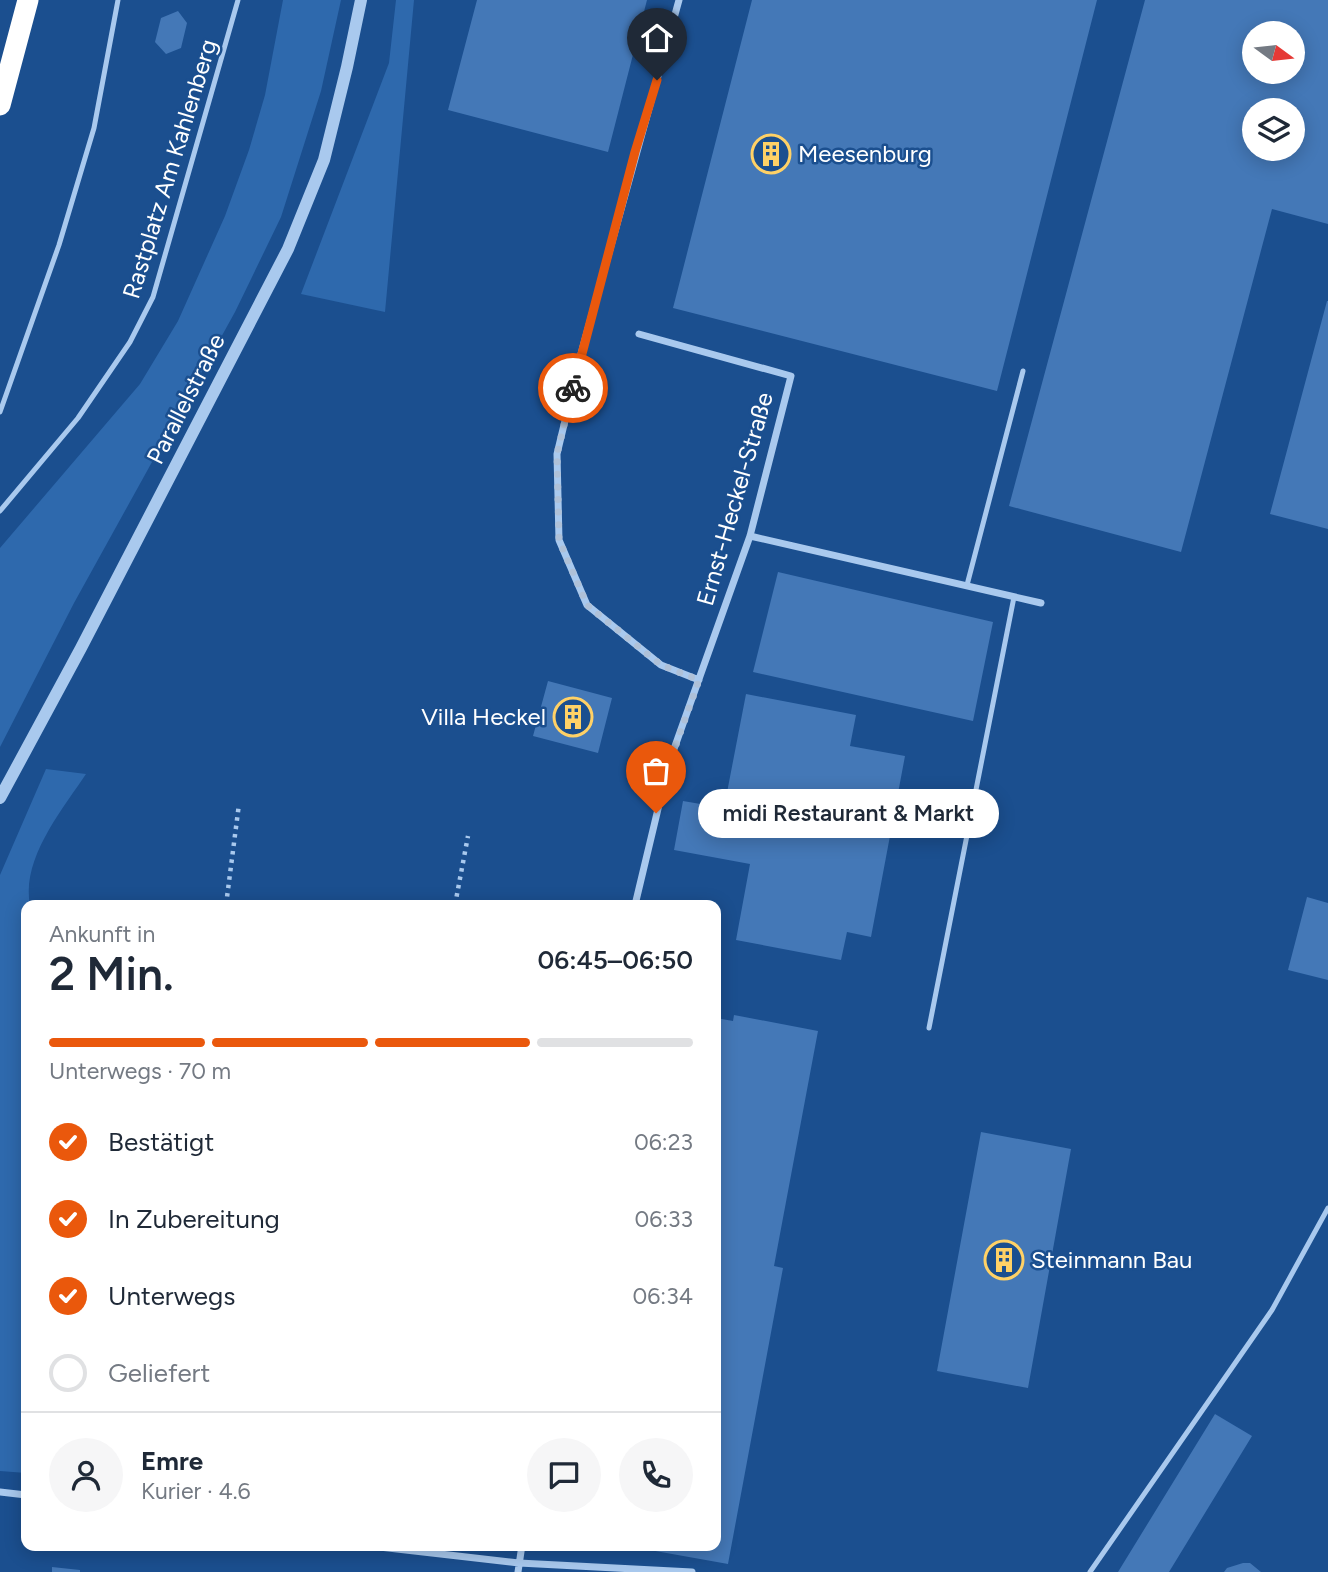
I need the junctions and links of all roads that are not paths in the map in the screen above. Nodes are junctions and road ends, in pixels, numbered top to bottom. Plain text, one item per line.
1 (28, 0) edge
2 (118, 0) edge
3 (238, 0) edge
4 (360, 0) edge
5 (679, 0) edge
6 (0, 105) edge
7 (639, 334) dead end
8 (1023, 371) dead end
9 (0, 412) edge
10 (0, 511) edge
11 (750, 536) junction
12 (967, 585) junction
13 (1014, 597) junction
14 (1041, 603) dead end
15 (699, 680) junction
16 (0, 798) edge
17 (636, 900) edge
18 (929, 1028) dead end
19 (1328, 1208) edge
20 (0, 1492) edge
21 (21, 1494) edge
22 (414, 1551) edge
23 (521, 1551) edge
24 (519, 1563) junction
25 (518, 1572) edge
26 (692, 1572) edge
27 (1090, 1572) edge

1 - 6 highway
2 - 9 lane
3 - 10 lane, Rastplatz Am Kahlenberg
4 - 16 street, Parallelstraße
5 - 15 street
7 - 11 street, Ernst-Heckel-Straße
8 - 12 lane
11 - 12 street
11 - 15 street, Ernst-Heckel-Straße
12 - 13 street
13 - 14 street
13 - 18 lane
15 - 17 street, Ernst-Heckel-Straße
19 - 27 lane
20 - 21 street
22 - 24 street
23 - 24 street
24 - 25 street
24 - 26 street

